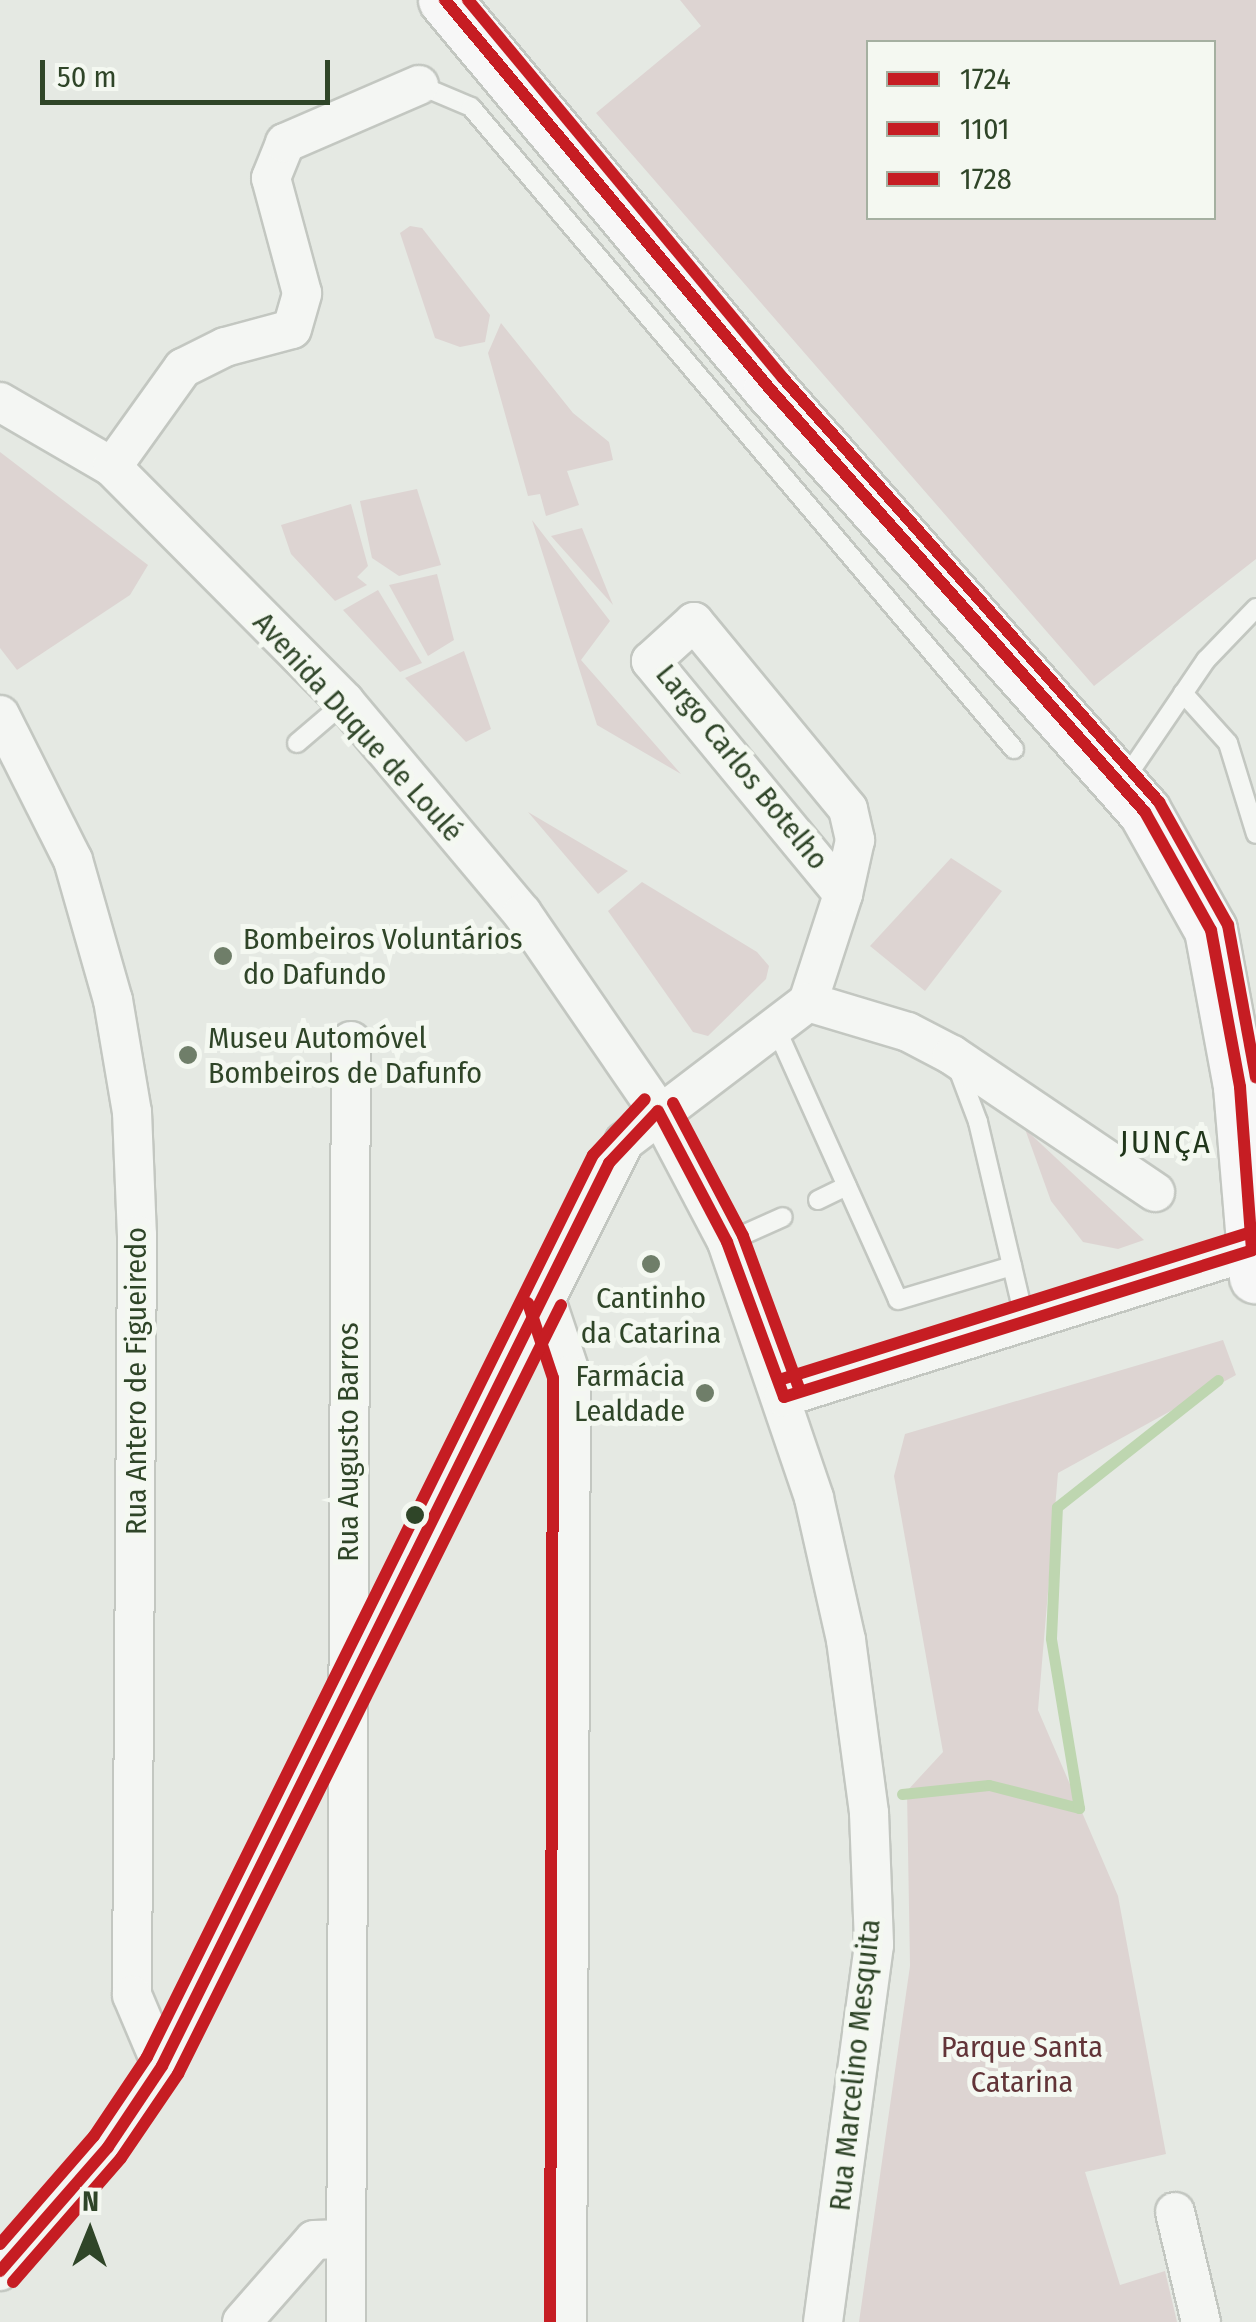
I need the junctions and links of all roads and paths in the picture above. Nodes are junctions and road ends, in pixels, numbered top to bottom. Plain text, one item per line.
1 (445, 0) edge
2 (419, 84) joint
3 (0, 402) edge
4 (753, 405) junction
5 (112, 468) junction
6 (1256, 608) edge
7 (1183, 693) junction
8 (344, 702) junction
9 (0, 715) edge
10 (297, 743) dead end
11 (1014, 749) dead end
12 (1121, 784) junction
13 (1256, 834) edge
14 (843, 894) junction
15 (808, 1002) junction
16 (775, 1026) junction
17 (351, 1041) dead end
18 (952, 1055) junction
19 (658, 1111) junction
20 (847, 1186) junction
21 (1155, 1192) dead end
22 (818, 1200) dead end
23 (783, 1216) dead end
24 (728, 1242) junction
25 (1254, 1264) edge
26 (1012, 1266) junction
27 (545, 1297) junction
28 (1025, 1321) junction
29 (784, 1397) junction
30 (346, 1691) junction
31 (162, 2066) junction
32 (1176, 2212) dead end
33 (346, 2240) junction
34 (0, 2271) edge
35 (242, 2322) edge
36 (346, 2322) edge
37 (567, 2322) edge
38 (823, 2322) edge
39 (1201, 2322) edge

1 - 4 street
2 - 4 lane
2 - 5 street
3 - 5 street, Avenida Duque de Loulé
4 - 11 lane
4 - 12 street
5 - 8 street, Avenida Duque de Loulé
6 - 7 lane
7 - 12 lane
7 - 13 lane
8 - 10 lane
8 - 19 street, Avenida Duque de Loulé
9 - 31 street, Rua Antero de Figueiredo
12 - 25 street
14 - 14 street, Largo Carlos Botelho
14 - 15 street, Largo Carlos Botelho
15 - 16 street
15 - 18 street
16 - 19 street
16 - 20 lane
17 - 30 street, Rua Augusto Barros
18 - 21 street
18 - 26 lane
19 - 24 street, Avenida Duque de Loulé
19 - 27 street
20 - 22 lane
20 - 26 lane
23 - 24 lane
24 - 29 street, Avenida Duque de Loulé
25 - 28 street
26 - 28 lane
27 - 30 street
27 - 37 street
28 - 29 street
29 - 38 street, Rua Marcelino Mesquita
30 - 31 street
30 - 33 street, Rua Augusto Barros
31 - 34 street
32 - 39 street
33 - 35 street
33 - 36 street, Rua Augusto Barros

